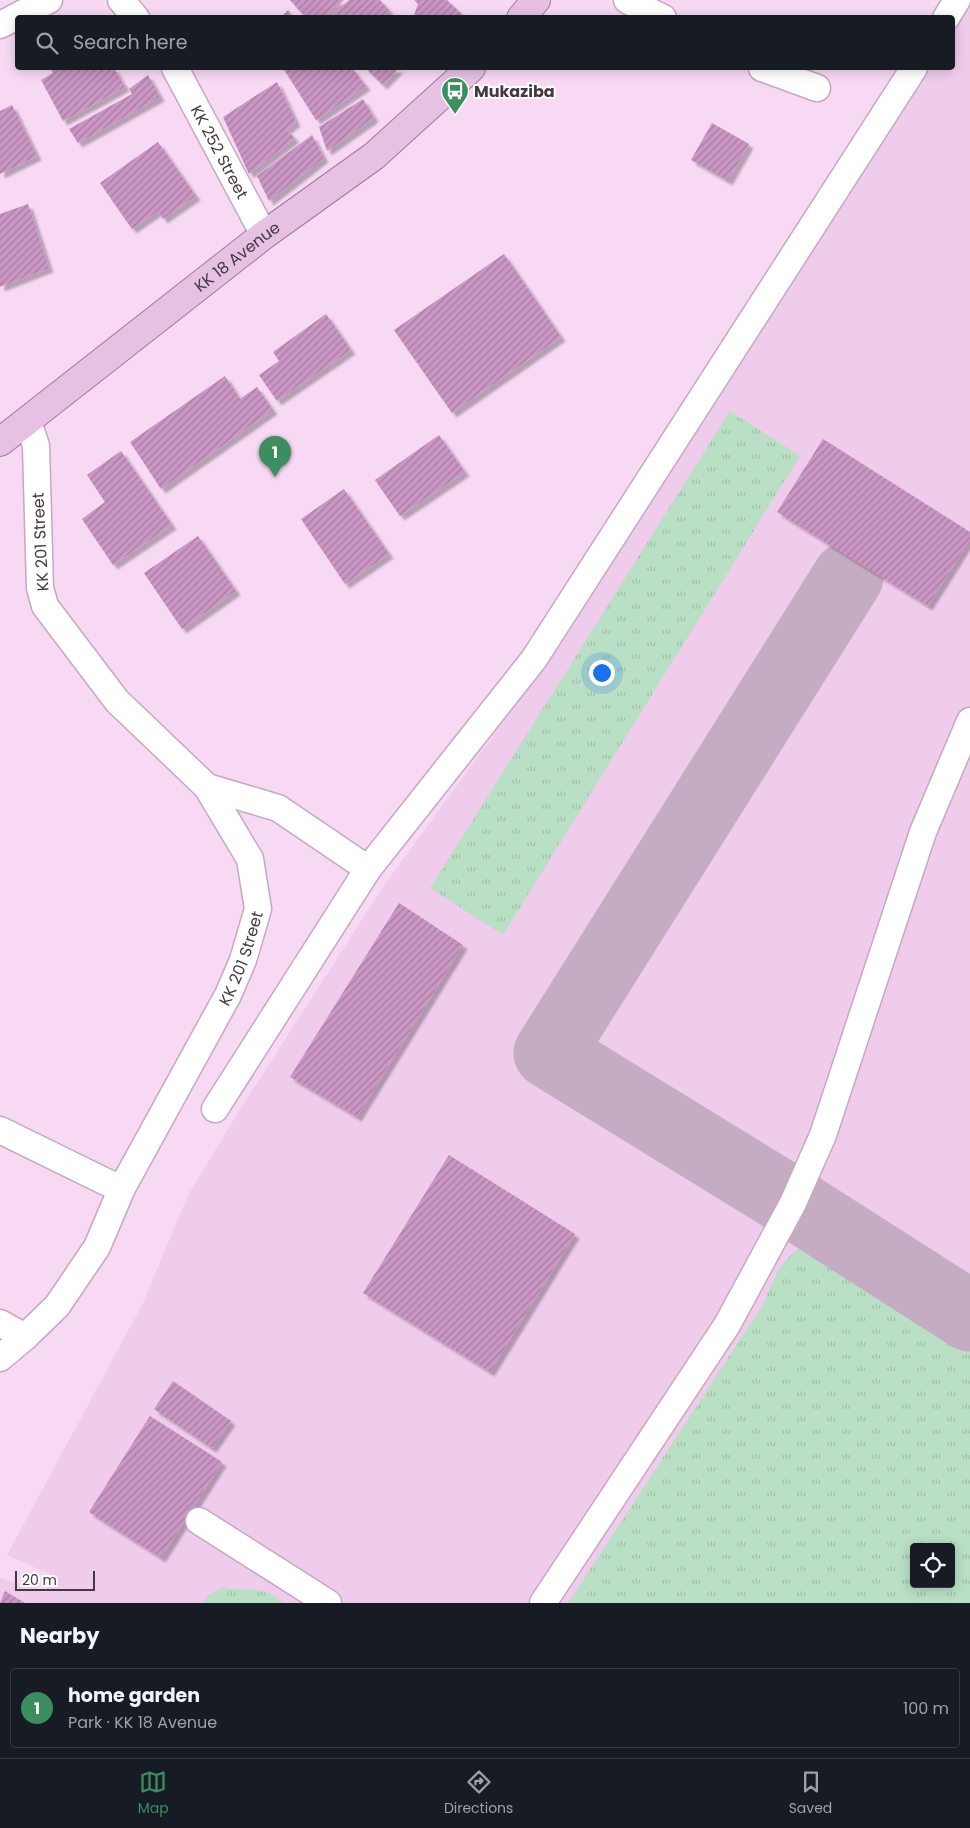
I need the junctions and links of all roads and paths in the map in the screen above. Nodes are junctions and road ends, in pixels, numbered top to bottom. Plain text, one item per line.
1 (49, 0) edge
2 (121, 0) edge
3 (536, 0) edge
4 (627, 0) edge
5 (957, 0) edge
6 (20, 15) edge
7 (134, 15) edge
8 (524, 15) edge
9 (657, 15) edge
10 (948, 15) edge
11 (15, 17) edge
12 (0, 25) edge
13 (176, 70) edge
14 (469, 70) edge
15 (768, 70) edge
16 (913, 70) edge
17 (817, 88) dead end
18 (264, 236) junction
19 (28, 421) junction
20 (0, 442) edge
21 (970, 721) edge
22 (207, 787) junction
23 (368, 869) junction
24 (215, 1109) dead end
25 (0, 1130) edge
26 (122, 1188) junction
27 (0, 1323) edge
28 (25, 1337) junction
29 (0, 1358) edge
30 (200, 1521) dead end
31 (328, 1603) edge
32 (543, 1603) edge

1 - 6 street
2 - 7 street
3 - 8 main road
4 - 9 street
5 - 10 street
11 - 12 street
13 - 18 street, KK 252 Street
14 - 18 main road, KK 18 Avenue
15 - 17 street
16 - 23 street
18 - 19 main road, KK 18 Avenue
19 - 20 main road, KK 18 Avenue
19 - 22 street, KK 201 Street
21 - 32 street
22 - 23 street
22 - 26 street, KK 201 Street
23 - 24 street
25 - 26 street
26 - 28 street, KK 201 Street
27 - 28 street
28 - 29 street, KK 201 Street
30 - 31 street

